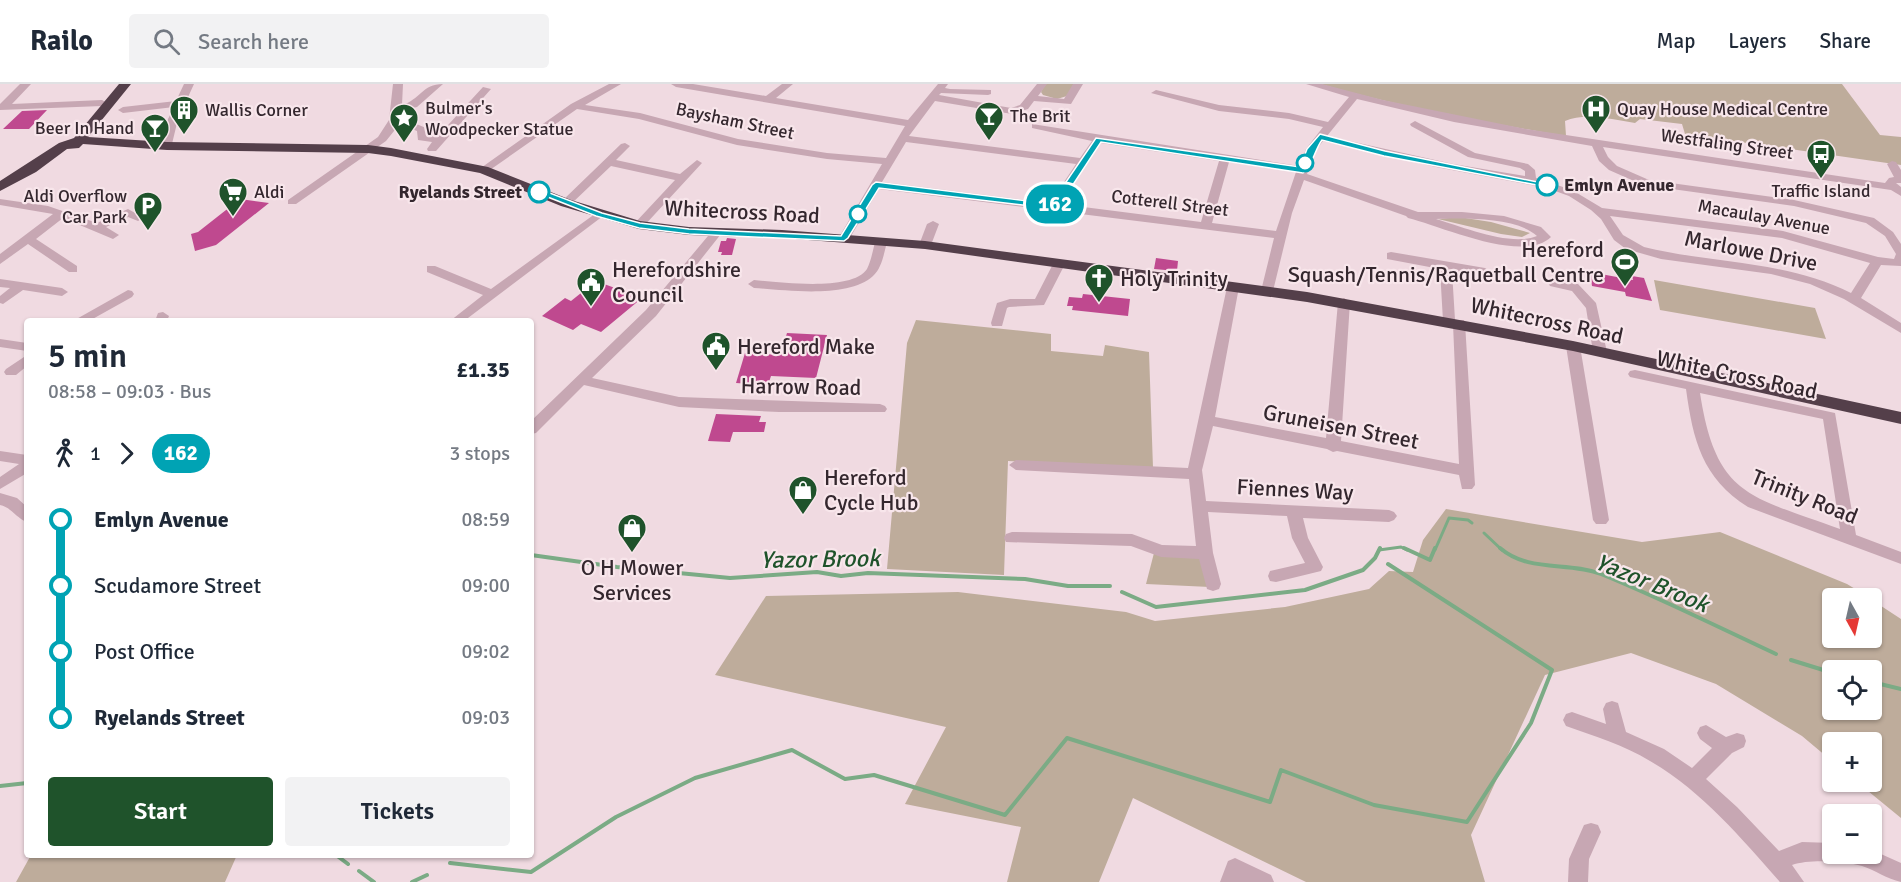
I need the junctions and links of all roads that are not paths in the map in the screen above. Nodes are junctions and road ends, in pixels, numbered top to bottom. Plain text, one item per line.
1 (26, 84) edge
2 (117, 84) edge
3 (125, 84) edge
4 (189, 84) edge
5 (398, 84) edge
6 (438, 84) edge
7 (616, 84) edge
8 (676, 84) edge
9 (788, 84) edge
10 (1042, 84) edge
11 (1078, 84) edge
12 (1311, 84) edge
13 (486, 89) dead end
14 (937, 90) edge
15 (988, 92) dead end
16 (1156, 93) dead end
17 (1354, 97) junction
18 (1033, 98) junction
19 (766, 100) junction
20 (102, 103) junction
21 (182, 103) junction
22 (575, 106) junction
23 (2, 107) edge
24 (397, 109) junction
25 (123, 110) dead end
26 (911, 124) junction
27 (1415, 124) dead end
28 (1036, 126) dead end
29 (1330, 126) junction
30 (393, 128) junction
31 (1320, 137) junction
32 (903, 138) junction
33 (1098, 139) junction
34 (81, 140) junction
35 (132, 143) junction
36 (1596, 144) junction
37 (168, 146) junction
38 (625, 146) dead end
39 (368, 149) junction
40 (62, 158) junction
41 (1225, 159) junction
42 (608, 162) junction
43 (890, 162) junction
44 (1082, 162) junction
45 (697, 163) dead end
46 (1892, 164) dead end
47 (483, 170) junction
48 (1302, 173) junction
49 (683, 178) junction
50 (1531, 181) junction
51 (876, 185) junction
52 (1899, 185) edge
53 (0, 186) edge
54 (0, 196) edge
55 (0, 202) edge
56 (292, 202) dead end
57 (566, 203) junction
58 (1053, 207) junction
59 (1599, 211) junction
60 (135, 212) dead end
61 (61, 214) junction
62 (599, 214) junction
63 (1413, 216) junction
64 (933, 224) dead end
65 (639, 225) junction
66 (1205, 226) junction
67 (97, 227) junction
68 (717, 232) junction
69 (112, 235) dead end
70 (1280, 235) junction
71 (844, 238) junction
72 (28, 239) junction
73 (881, 242) junction
74 (925, 245) junction
75 (1901, 254) edge
76 (1391, 255) dead end
77 (0, 260) edge
78 (1877, 261) junction
79 (1059, 264) junction
80 (1446, 267) junction
81 (73, 269) dead end
82 (431, 269) dead end
83 (1485, 272) dead end
84 (0, 283) edge
85 (1554, 283) dead end
86 (754, 284) dead end
87 (20, 286) junction
88 (1233, 287) junction
89 (1267, 291) junction
90 (62, 292) dead end
91 (128, 294) dead end
92 (493, 294) junction
93 (1854, 298) junction
94 (3, 300) dead end
95 (1344, 303) junction
96 (85, 318) edge
97 (460, 318) edge
98 (1454, 322) junction
99 (998, 324) dead end
100 (1901, 329) edge
101 (0, 343) edge
102 (1573, 346) junction
103 (24, 347) edge
104 (1600, 352) junction
105 (24, 361) edge
106 (11, 372) dead end
107 (1635, 374) dead end
108 (581, 380) junction
109 (1692, 386) junction
110 (1760, 394) junction
111 (880, 409) dead end
112 (1901, 418) edge
113 (1207, 420) junction
114 (534, 426) edge
115 (12, 445) dead end
116 (1333, 447) junction
117 (0, 456) edge
118 (24, 460) edge
119 (1016, 465) dead end
120 (24, 468) edge
121 (1195, 472) junction
122 (0, 484) edge
123 (0, 499) edge
124 (1198, 506) junction
125 (1293, 510) junction
126 (24, 513) edge
127 (1389, 516) dead end
128 (1601, 520) dead end
129 (1012, 538) dead end
130 (1849, 538) junction
131 (1205, 553) junction
132 (1901, 558) edge
133 (1276, 576) dead end
134 (1213, 584) dead end
135 (1612, 709) dead end
136 (1572, 720) dead end
137 (1706, 733) dead end
138 (1618, 737) junction
139 (1692, 780) junction
140 (1591, 832) dead end
141 (1822, 853) edge
142 (1775, 862) junction
143 (1882, 864) edge
144 (1901, 873) edge
145 (1230, 882) edge
146 (1264, 882) edge
147 (1578, 882) edge
148 (1794, 882) edge

1 - 23 street
2 - 20 highway
3 - 34 highway
4 - 21 street
5 - 24 street
6 - 24 street
7 - 22 street
8 - 19 street
9 - 19 street
10 - 18 street
11 - 18 street
12 - 17 street, Westfaling Street
13 - 30 street
14 - 15 street
14 - 18 street
14 - 26 street
16 - 29 street
17 - 29 street
17 - 36 street, Westfaling Street
19 - 26 street
20 - 23 street
20 - 53 highway
21 - 25 street
21 - 37 street
22 - 43 street, Baysham Street
22 - 47 street
24 - 30 street
26 - 32 street
27 - 50 street
28 - 33 street
29 - 31 street
30 - 39 street
31 - 48 street
31 - 50 street
32 - 43 street
32 - 44 street
33 - 41 street
33 - 44 street
34 - 35 highway
34 - 40 highway
34 - 53 highway
35 - 37 highway, Whitecross Road
35 - 40 highway
36 - 52 street, Westfaling Street
36 - 75 street
37 - 39 highway, Whitecross Road
38 - 42 street
39 - 47 highway, Whitecross Road
39 - 56 street
40 - 54 highway
41 - 48 street
41 - 66 street
42 - 49 street
42 - 57 street
43 - 51 street
44 - 58 street
45 - 49 street
46 - 52 street
47 - 57 highway, Whitecross Road
48 - 63 street
48 - 70 street
49 - 65 street
50 - 59 street
51 - 58 street, Cotterell Street
51 - 71 street
55 - 61 street
57 - 62 highway, Whitecross Road
58 - 66 street, Cotterell Street
59 - 78 street, Macaulay Avenue
59 - 93 street, Marlowe Drive
60 - 67 street
61 - 67 street
61 - 72 street
62 - 65 highway, Whitecross Road
62 - 92 street
63 - 63 street
64 - 74 street
65 - 68 highway, Whitecross Road
66 - 70 street, Cotterell Street
67 - 69 street
68 - 71 highway, Whitecross Road
68 - 108 street
70 - 89 street
71 - 73 highway, Whitecross Road
72 - 77 street
72 - 81 street
73 - 74 highway, Whitecross Road
73 - 86 street
74 - 79 highway, Whitecross Road
75 - 78 street
76 - 80 street
78 - 93 street
79 - 88 highway, Whitecross Road
79 - 99 street
80 - 83 street
80 - 98 street
82 - 92 street
84 - 87 street
85 - 104 street
87 - 90 street
87 - 94 street
88 - 89 highway, Whitecross Road
88 - 113 street
89 - 95 highway, Whitecross Road
91 - 96 street
92 - 97 street
93 - 100 street, Marlowe Drive
95 - 98 highway, Whitecross Road
95 - 116 street
98 - 102 highway, Whitecross Road
98 - 116 street, Gruneisen Street
101 - 103 street
102 - 104 highway, Whitecross Road
102 - 128 street
104 - 110 highway, Whitecross Road
105 - 106 street
107 - 109 street, White Cross Road
108 - 111 street, Harrow Road
108 - 114 street
109 - 110 street, White Cross Road
109 - 130 street, Trinity Road
110 - 112 highway, Whitecross Road
110 - 130 street, White Cross Road
113 - 116 street, Gruneisen Street
113 - 121 street
115 - 117 street
117 - 118 street
119 - 121 street
120 - 122 street
121 - 124 street
123 - 126 street
124 - 125 street, Fiennes Way
124 - 131 street
125 - 127 street, Fiennes Way
125 - 133 street
129 - 131 street
130 - 132 street, Trinity Road
131 - 134 street
135 - 138 street
136 - 138 street
137 - 139 street
138 - 139 street
139 - 142 street
140 - 147 street
141 - 142 street
142 - 148 street
143 - 144 street
145 - 146 street

